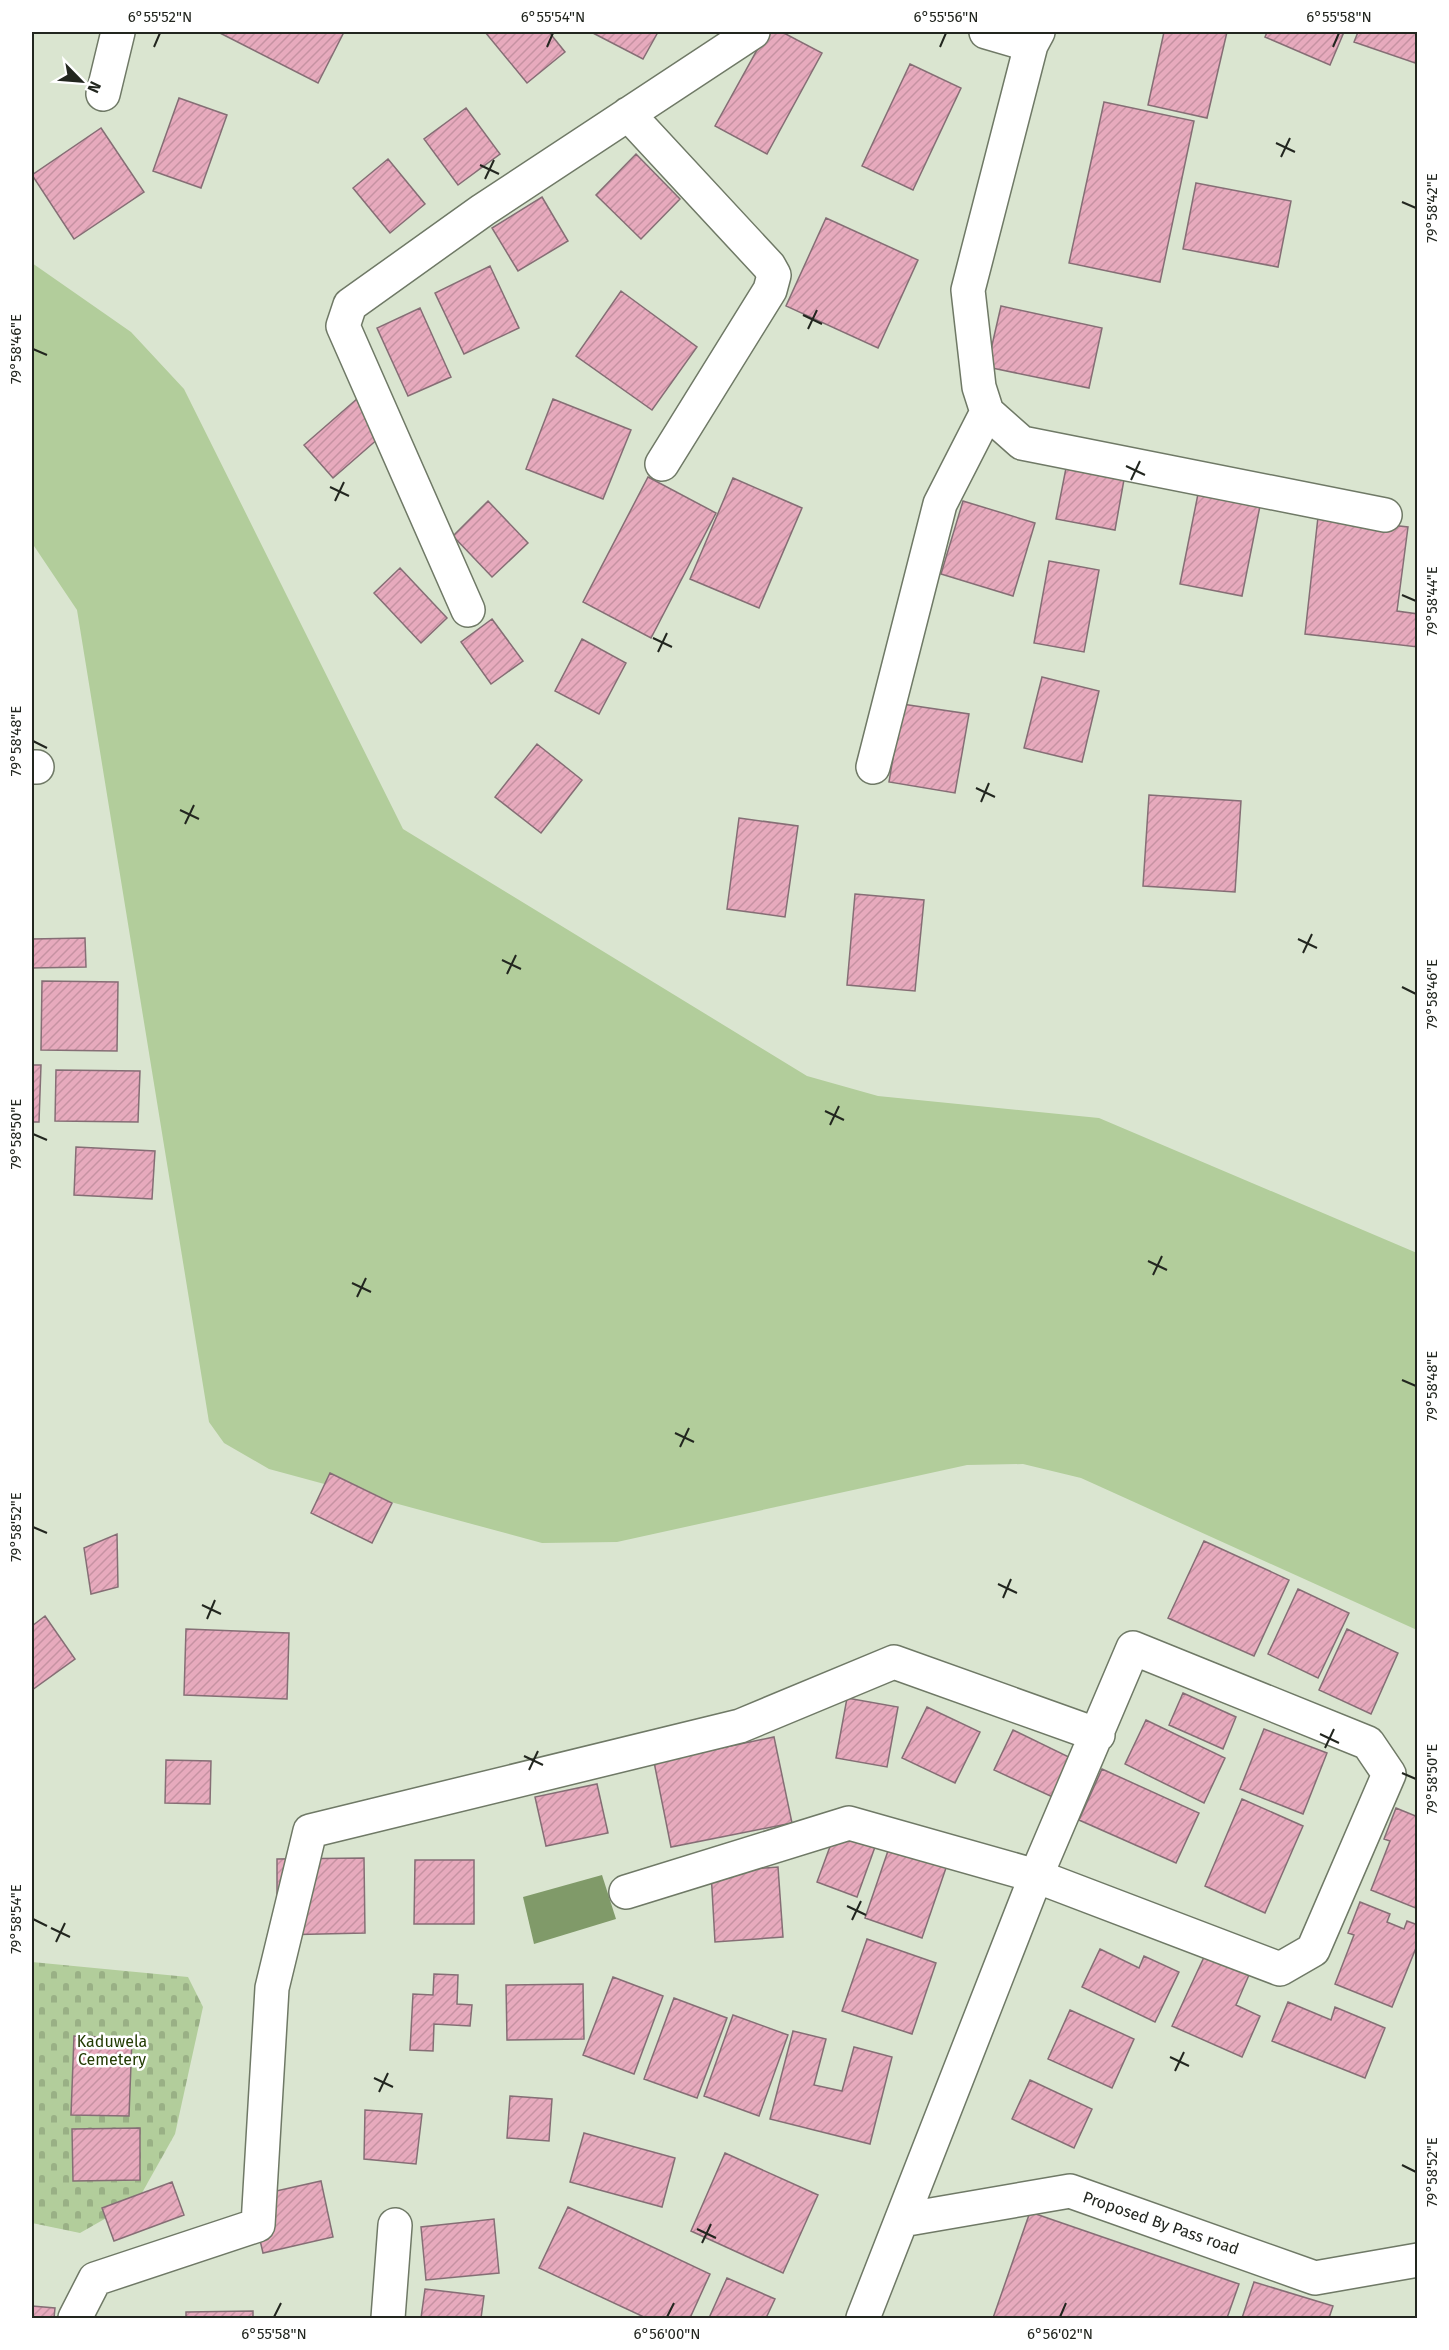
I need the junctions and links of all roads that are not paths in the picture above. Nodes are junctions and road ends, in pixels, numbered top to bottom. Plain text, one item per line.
1 (118, 32) edge
2 (753, 32) edge
3 (986, 32) edge
4 (1035, 38) edge
5 (103, 94) dead end
6 (628, 114) junction
7 (987, 412) junction
8 (662, 464) dead end
9 (1385, 514) dead end
10 (468, 610) dead end
11 (873, 767) dead end
12 (1098, 1735) junction
13 (1036, 1876) junction
14 (626, 1892) dead end
15 (902, 2220) junction
16 (394, 2225) dead end
17 (1418, 2260) edge
18 (75, 2319) edge
19 (388, 2319) edge
20 (863, 2319) edge

1 - 5 street
2 - 6 street
3 - 4 street
4 - 7 street
6 - 8 street
6 - 10 street
7 - 9 street
7 - 11 street
12 - 13 street
12 - 13 street
12 - 18 street
13 - 14 street
13 - 15 street
15 - 17 street, Proposed By Pass road
15 - 20 street
16 - 19 street

